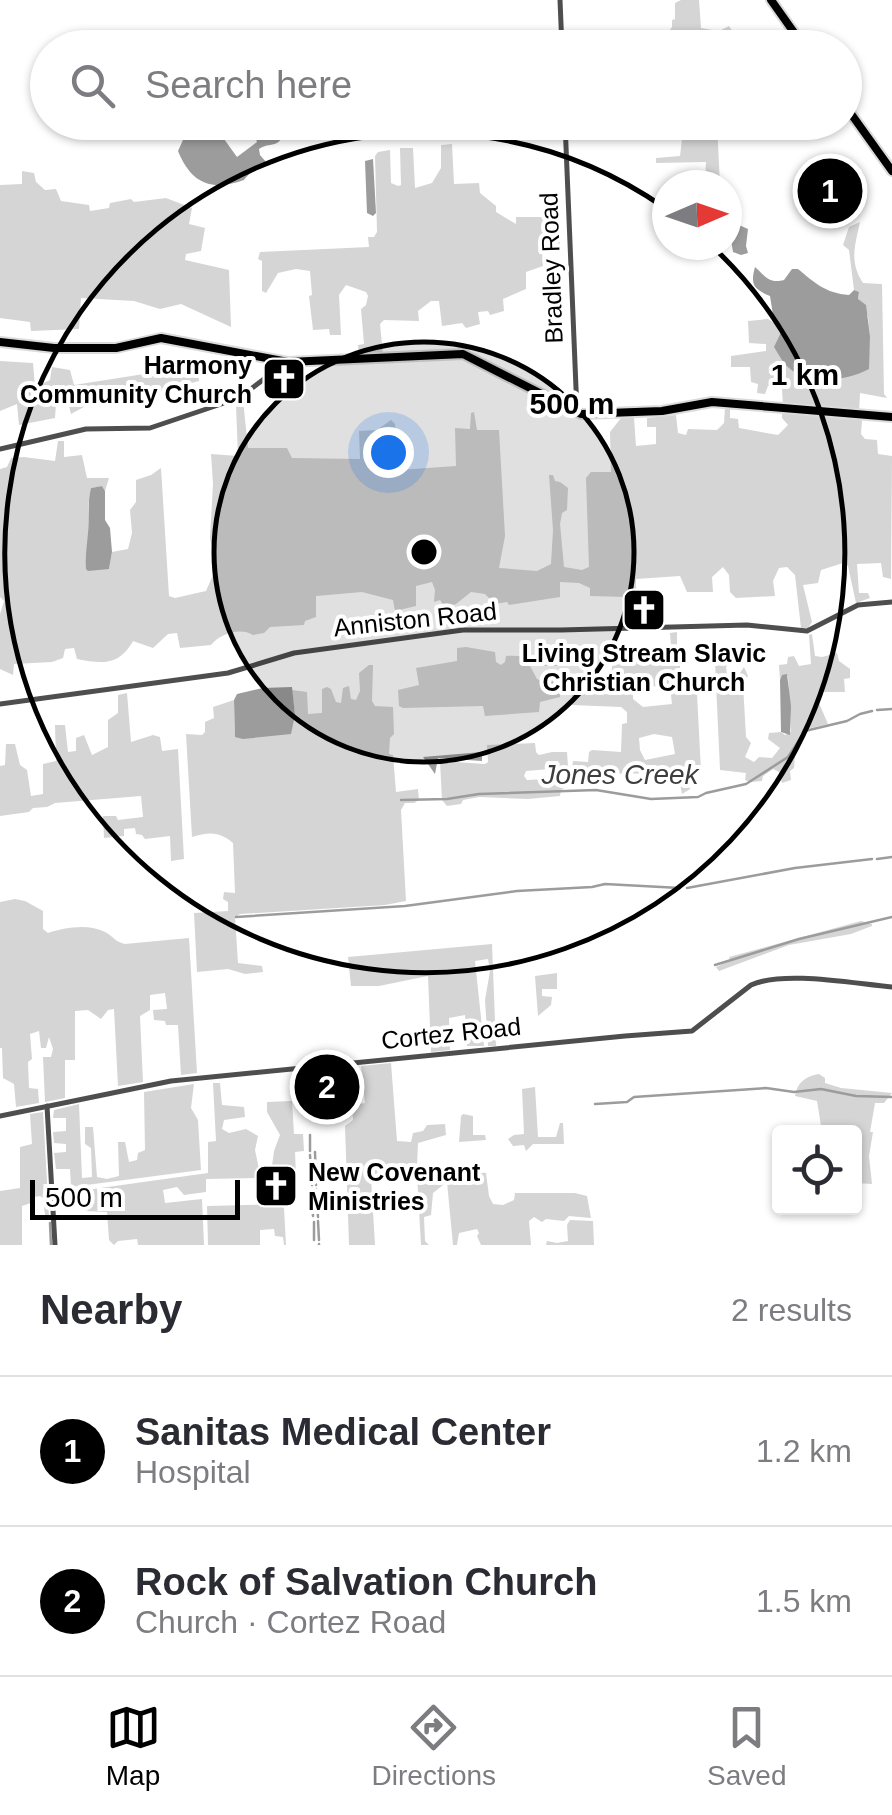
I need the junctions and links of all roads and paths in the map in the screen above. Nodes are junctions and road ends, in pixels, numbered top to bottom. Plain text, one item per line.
1 (560, 0) edge
2 (771, 0) edge
3 (561, 30) edge
4 (792, 30) edge
5 (862, 129) edge
6 (566, 140) edge
7 (892, 170) edge
8 (0, 342) edge
9 (288, 362) junction
10 (577, 412) junction
11 (892, 418) edge
12 (0, 448) edge
13 (892, 602) edge
14 (0, 704) edge
15 (892, 987) edge
16 (48, 1106) junction
17 (0, 1116) edge
18 (55, 1245) edge

1 - 3 street
2 - 4 main road
5 - 7 main road
6 - 10 street, Bradley Road
8 - 9 main road
9 - 10 main road
9 - 12 street
10 - 11 main road
13 - 14 street, Anniston Road
15 - 16 street, Cortez Road
16 - 17 street, Cortez Road
16 - 18 street

